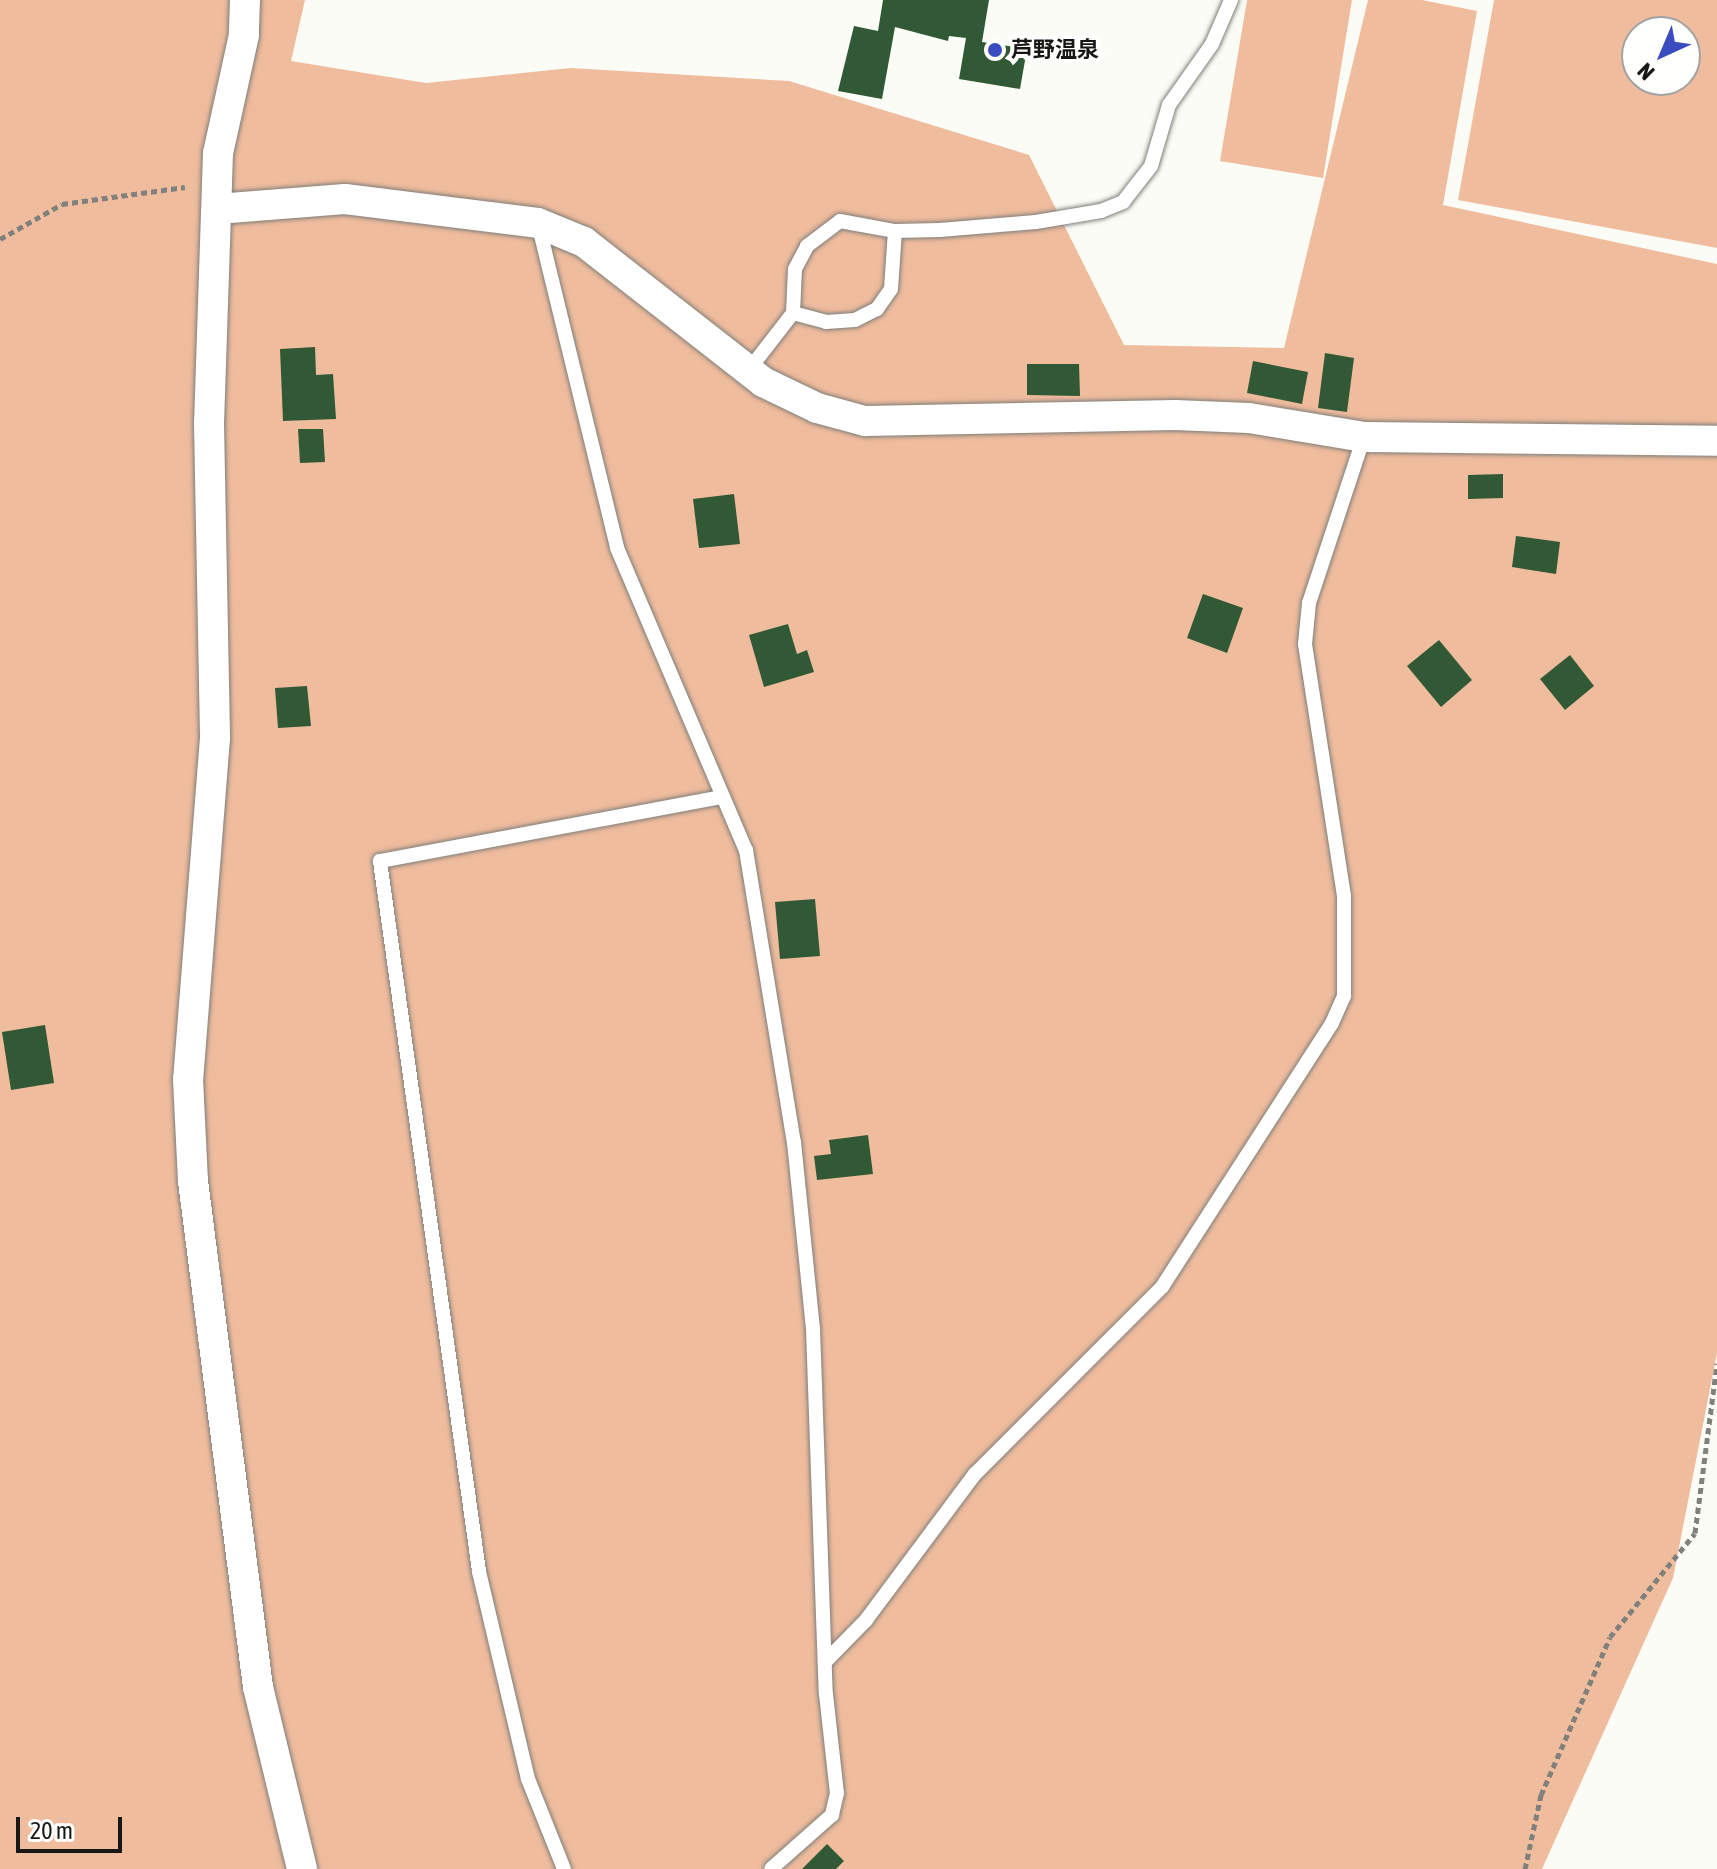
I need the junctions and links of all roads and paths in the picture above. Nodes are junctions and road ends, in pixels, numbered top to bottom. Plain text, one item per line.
1 (245, 0) edge
2 (1231, 0) edge
3 (217, 196) junction
4 (538, 223) junction
5 (895, 231) junction
6 (0, 239) edge
7 (793, 313) junction
8 (748, 371) junction
9 (1364, 437) junction
10 (1717, 441) edge
11 (722, 797) junction
12 (1717, 1363) edge
13 (825, 1662) junction
14 (302, 1869) edge
15 (564, 1869) edge
16 (771, 1869) edge
17 (1525, 1869) edge

1 - 3 street
2 - 5 lane
3 - 4 street
3 - 6 path
3 - 14 street
4 - 8 street
4 - 11 lane
5 - 7 lane
5 - 7 lane
7 - 8 lane
8 - 9 street
9 - 10 street
9 - 13 lane
11 - 13 lane
11 - 15 lane
12 - 17 path
13 - 16 lane

